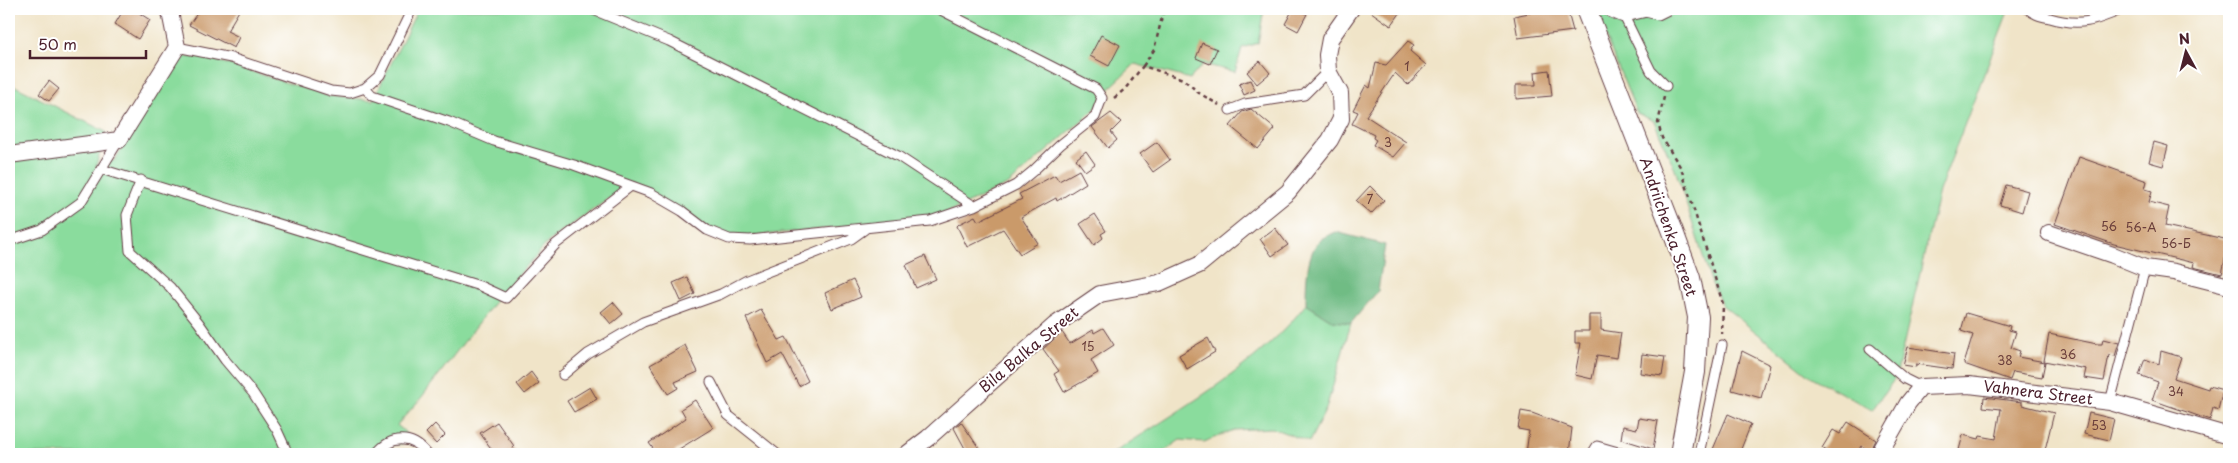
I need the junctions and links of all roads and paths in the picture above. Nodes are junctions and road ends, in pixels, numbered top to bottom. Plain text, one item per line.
1 (412, 9) edge
2 (591, 9) edge
3 (939, 9) edge
4 (1164, 9) edge
5 (1351, 9) edge
6 (1586, 9) edge
7 (1670, 9) edge
8 (2028, 9) edge
9 (2123, 9) edge
10 (170, 10) edge
11 (1642, 10) edge
12 (1617, 11) edge
13 (177, 47) junction
14 (1143, 66) junction
15 (1328, 71) junction
16 (1666, 86) joint
17 (365, 88) junction
18 (1101, 107) junction
19 (1230, 110) joint
20 (119, 140) junction
21 (9, 155) edge
22 (101, 169) junction
23 (142, 180) junction
24 (631, 186) junction
25 (974, 206) junction
26 (865, 228) junction
27 (2049, 233) dead end
28 (9, 241) edge
29 (2145, 268) junction
30 (2229, 286) edge
31 (1722, 345) joint
32 (1870, 349) dead end
33 (563, 375) dead end
34 (711, 382) dead end
35 (1921, 386) junction
36 (2110, 402) junction
37 (2229, 436) edge
38 (288, 454) edge
39 (376, 454) edge
40 (427, 454) edge
41 (777, 454) edge
42 (907, 454) edge
43 (1592, 454) edge
44 (1625, 454) edge
45 (1680, 454) edge
46 (1699, 454) edge
47 (1879, 454) edge

1 - 17 lane
2 - 25 lane
3 - 18 lane
4 - 14 path
5 - 15 street, Bila Balka Street
6 - 45 street, Andriichenka Street
7 - 11 lane
8 - 9 lane
10 - 13 street
11 - 12 street
12 - 16 lane
13 - 17 lane
13 - 20 street
14 - 18 path
14 - 19 path
15 - 19 lane
15 - 42 street, Bila Balka Street
16 - 31 path
17 - 24 lane
18 - 25 lane
20 - 21 street
20 - 22 lane
22 - 23 lane
22 - 28 lane
23 - 24 lane
23 - 38 lane
24 - 26 lane
25 - 26 lane
26 - 33 lane
27 - 29 street
29 - 30 street
29 - 36 lane
31 - 46 lane
32 - 35 lane
34 - 41 lane
35 - 36 street, Vahnera Street
35 - 47 street
36 - 37 street, Vahnera Street
39 - 40 lane
43 - 44 lane

